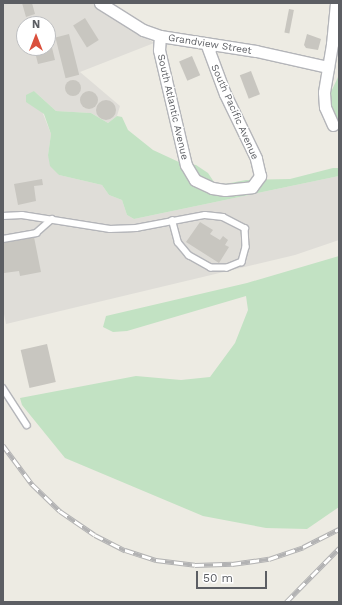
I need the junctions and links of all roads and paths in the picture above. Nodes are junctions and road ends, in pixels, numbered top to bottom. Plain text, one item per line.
1 (100, 3) edge
2 (336, 3) edge
3 (160, 36) junction
4 (206, 43) junction
5 (328, 67) junction
6 (332, 125) dead end
7 (236, 190) joint
8 (3, 216) edge
9 (52, 219) junction
10 (172, 221) junction
11 (3, 239) edge
12 (3, 388) edge
13 (27, 425) dead end

1 - 3 street, Grandview Street
2 - 5 street
3 - 4 street, Grandview Street
3 - 7 street, South Atlantic Avenue
4 - 5 street, Grandview Street
4 - 7 street, South Pacific Avenue
5 - 6 street
8 - 9 lane
9 - 10 lane
9 - 11 lane
10 - 10 lane
12 - 13 lane

